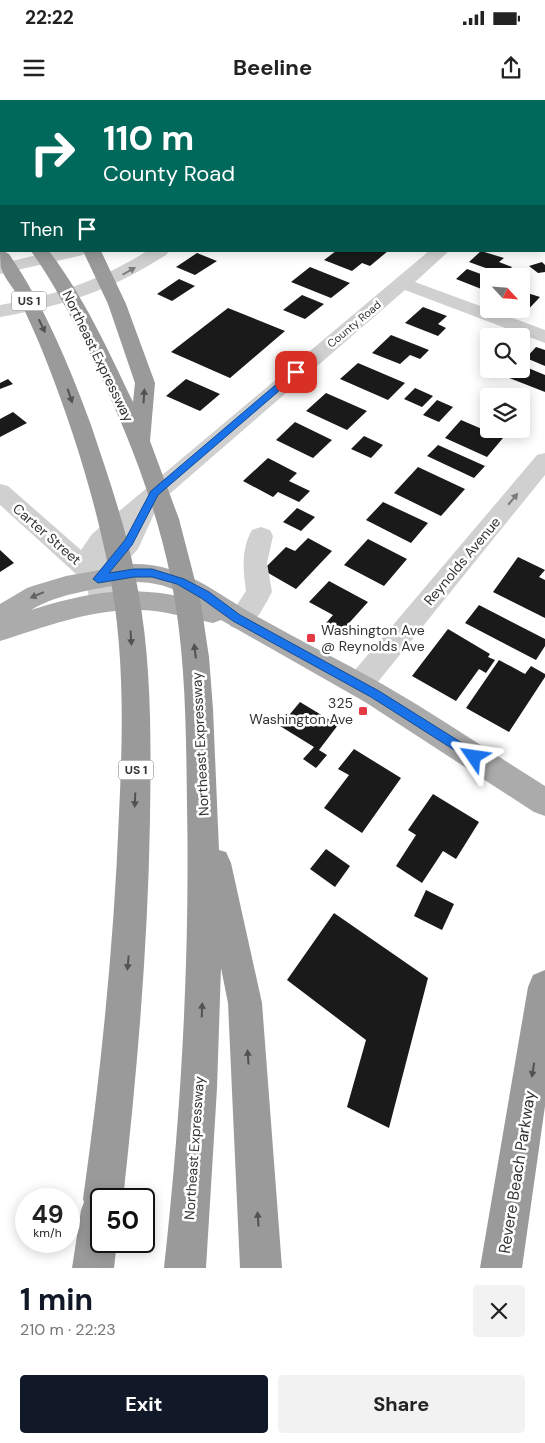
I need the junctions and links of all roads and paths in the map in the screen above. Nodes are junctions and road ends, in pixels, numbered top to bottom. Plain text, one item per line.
1 (41, 252) edge
2 (71, 252) edge
3 (93, 252) edge
4 (158, 252) edge
5 (439, 252) edge
6 (0, 254) edge
7 (15, 258) edge
8 (0, 269) edge
9 (402, 283) junction
10 (0, 311) edge
11 (545, 337) edge
12 (140, 444) junction
13 (545, 460) edge
14 (0, 492) edge
15 (261, 536) dead end
16 (87, 586) junction
17 (0, 616) edge
18 (238, 619) junction
19 (0, 632) edge
20 (359, 685) junction
21 (545, 802) edge
22 (203, 804) junction
23 (545, 987) edge
24 (104, 1188) edge
25 (96, 1253) edge
26 (94, 1268) edge
27 (185, 1268) edge
28 (261, 1268) edge
29 (501, 1268) edge

1 - 12 highway, Northeast Expressway / US 1
2 - 7 street
12 -> 3 highway
10 -> 4 street
5 - 9 street, County Road
6 -> 24 highway, US 1
7 - 8 street
9 - 11 street
9 - 16 street, County Road
22 -> 12 highway, Northeast Expressway / US 1
20 -> 13 street, Reynolds Avenue
14 - 16 street, Carter Street
15 - 18 street
16 -> 17 main road
16 - 18 main road
16 - 19 main road
18 - 20 main road
20 - 21 main road
27 -> 22 highway, Northeast Expressway / US 1
28 -> 22 highway
23 -> 29 highway, Revere Beach Parkway
25 - 26 highway

